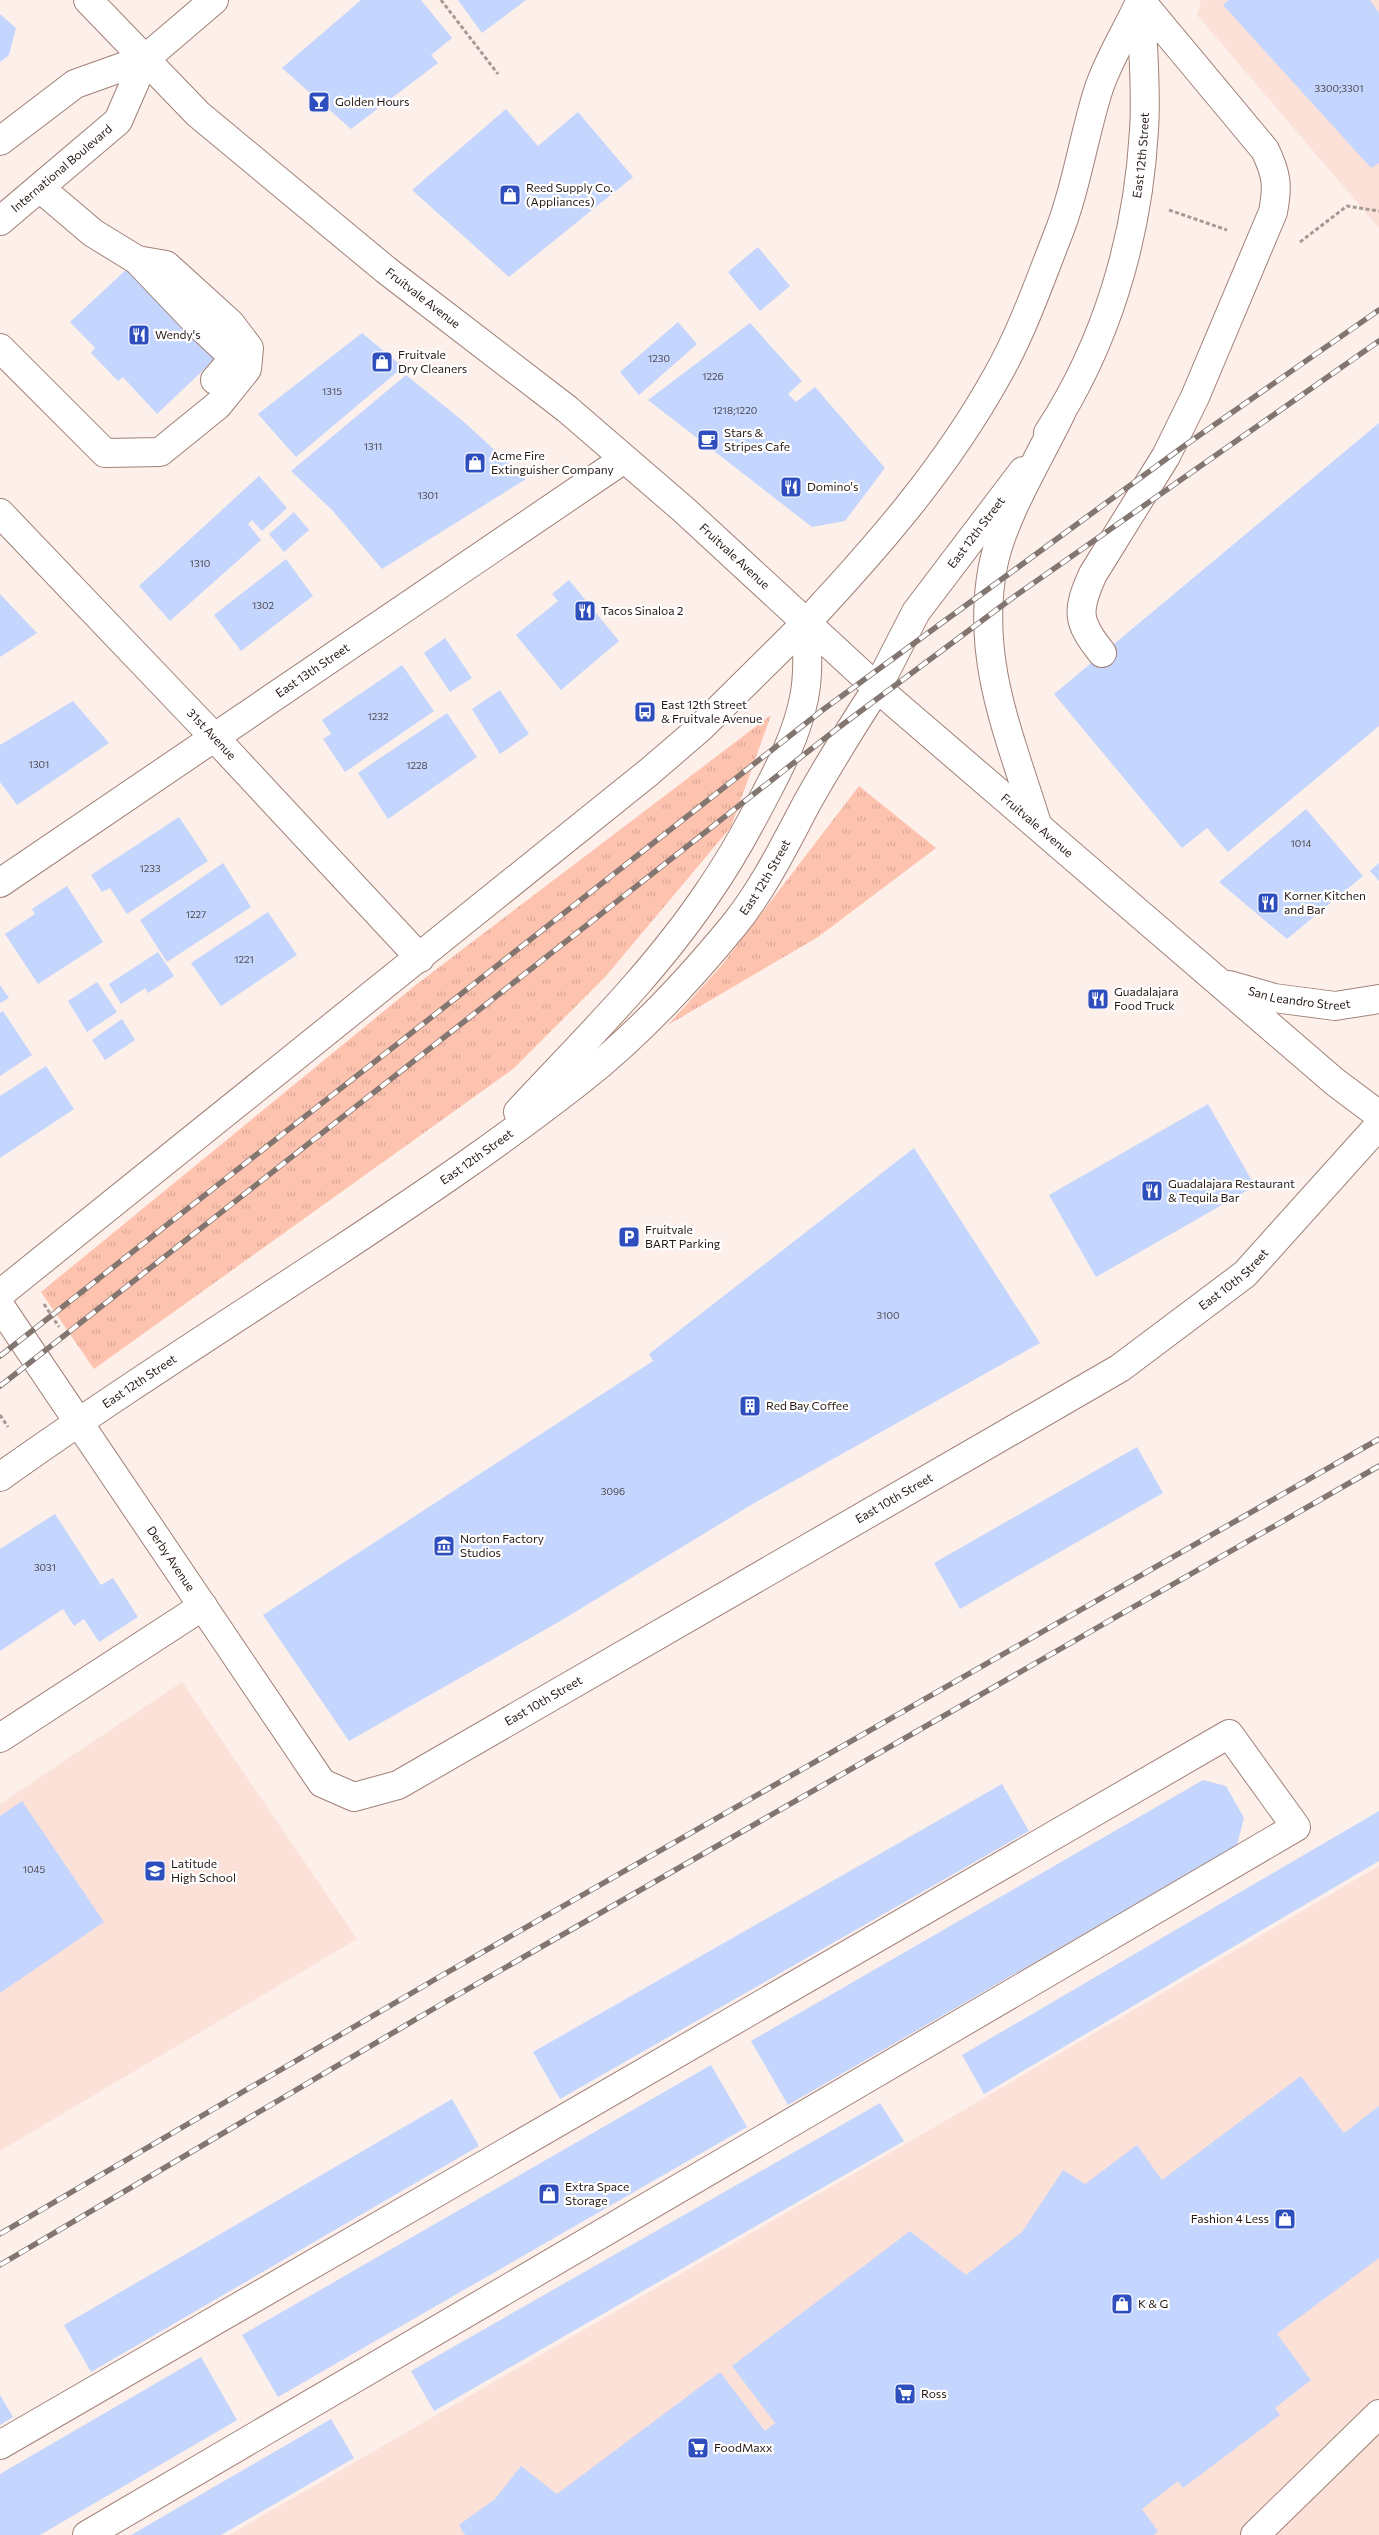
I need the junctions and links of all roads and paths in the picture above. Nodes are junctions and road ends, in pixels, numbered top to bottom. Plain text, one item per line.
1 (88, 0) edge
2 (214, 0) edge
3 (441, 0) edge
4 (1140, 0) edge
5 (145, 59) junction
6 (498, 74) dead end
7 (0, 141) edge
8 (40, 188) junction
9 (1138, 199) junction
10 (1379, 211) edge
11 (0, 221) edge
12 (1228, 230) dead end
13 (1293, 247) dead end
14 (0, 348) edge
15 (1061, 413) junction
16 (624, 459) junction
17 (0, 513) edge
18 (806, 622) junction
19 (1102, 653) dead end
20 (877, 688) junction
21 (214, 737) junction
22 (1037, 824) junction
23 (0, 882) edge
24 (420, 958) junction
25 (1221, 983) junction
26 (1379, 999) edge
27 (1379, 1115) edge
28 (1379, 1125) edge
29 (472, 1160) junction
30 (0, 1294) edge
31 (0, 1306) edge
32 (0, 1415) edge
33 (78, 1421) junction
34 (8, 1427) dead end
35 (0, 1477) edge
36 (203, 1606) junction
37 (0, 1738) edge
38 (354, 1797) joint
39 (1379, 2414) edge
40 (0, 2446) edge
41 (86, 2535) edge
42 (1255, 2535) edge

1 - 5 main road, Fruitvale Avenue
2 - 5 main road, International Boulevard
3 - 6 path
4 - 9 main road, East 12th Street
4 - 18 main road
4 - 19 main road
5 - 7 main road, International Boulevard
5 - 8 main road, International Boulevard
5 - 16 main road, Fruitvale Avenue
8 - 11 main road, International Boulevard
8 - 14 main road
9 - 12 path
9 - 15 main road, East 12th Street
10 - 13 path
15 - 20 main road, East 12th Street
15 - 22 main road
16 - 18 main road, Fruitvale Avenue
16 - 21 main road, East 13th Street
17 - 21 main road, 31st Avenue
18 - 20 main road, Fruitvale Avenue
18 - 24 main road
18 - 29 main road
20 - 22 main road, Fruitvale Avenue
20 - 29 main road, East 12th Street
21 - 23 main road, East 13th Street
21 - 24 main road, 31st Avenue
22 - 25 main road, Fruitvale Avenue
24 - 30 main road
25 - 26 main road, San Leandro Street
25 - 27 main road, Fruitvale Avenue
28 - 38 main road, East 10th Street
29 - 33 main road, East 12th Street
31 - 33 main road, Derby Avenue
32 - 34 path
33 - 35 main road, East 12th Street
33 - 36 main road, Derby Avenue
36 - 37 main road
36 - 38 main road, Derby Avenue
39 - 42 main road
40 - 41 main road

